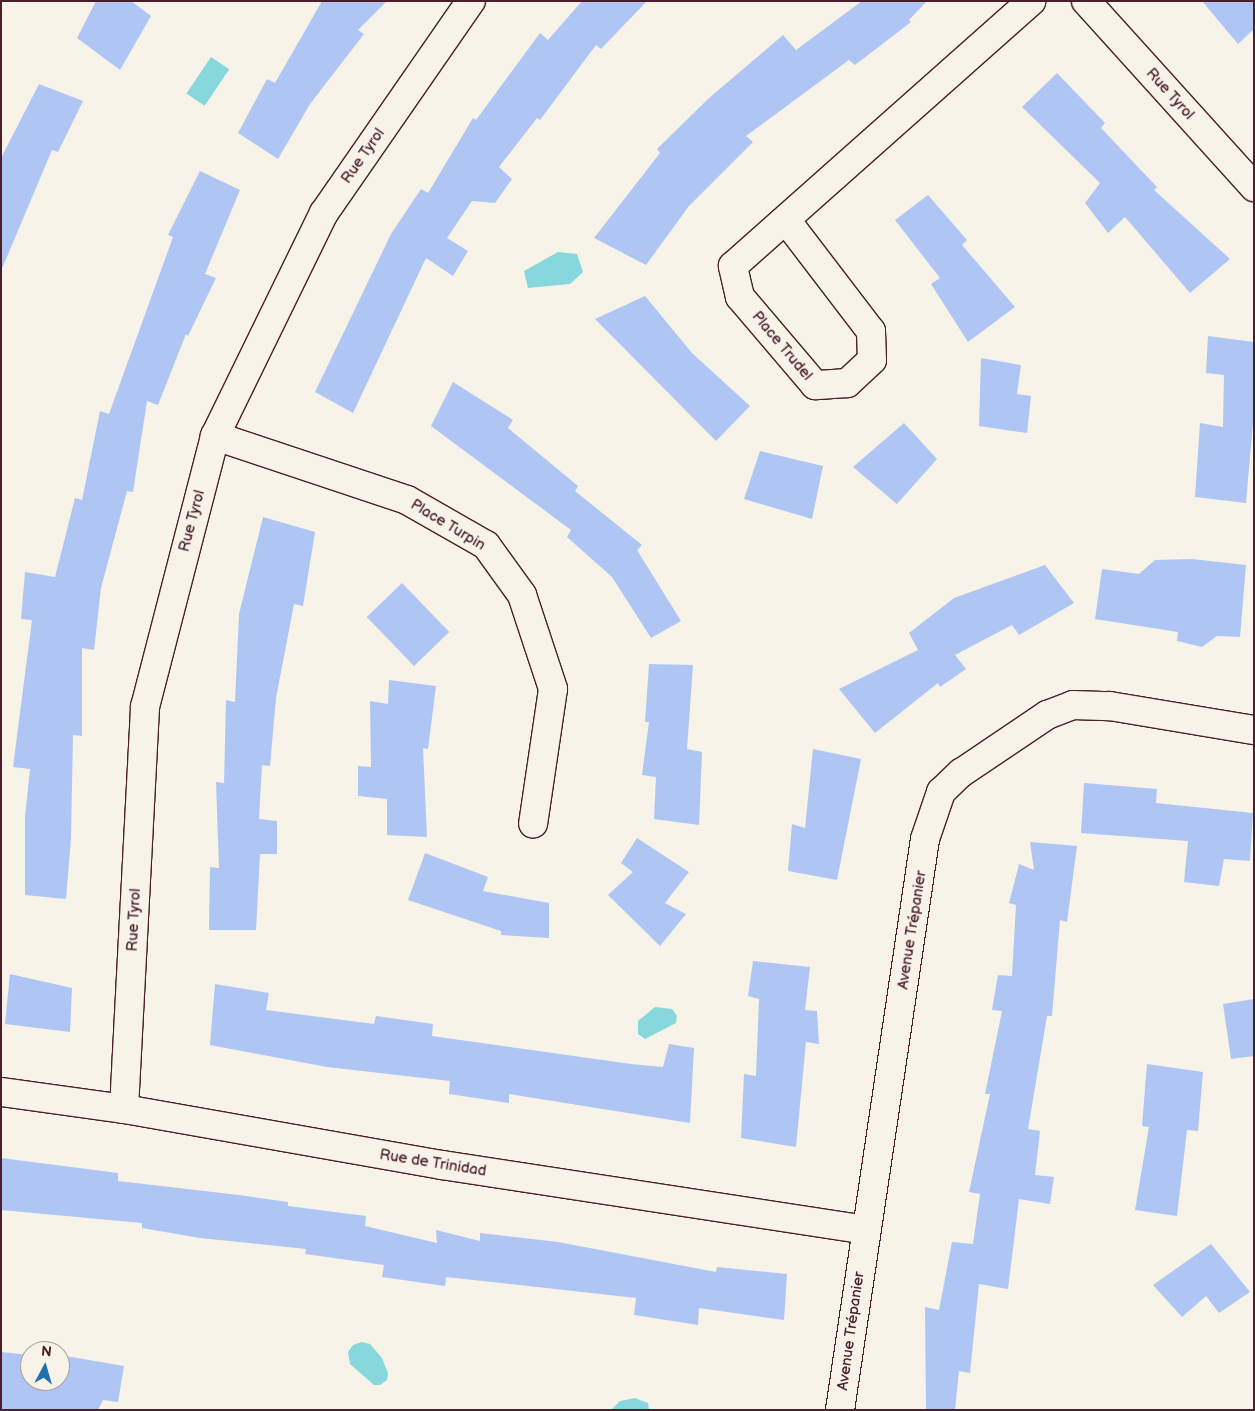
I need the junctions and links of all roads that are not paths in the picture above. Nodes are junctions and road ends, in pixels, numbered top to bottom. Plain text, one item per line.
1 (471, 1) edge
2 (1031, 1) edge
3 (1086, 1) edge
4 (1254, 187) edge
5 (786, 220) junction
6 (215, 436) junction
7 (1254, 730) edge
8 (533, 824) dead end
9 (1, 1092) edge
10 (124, 1109) junction
11 (866, 1230) junction
12 (840, 1410) edge

1 - 6 street, Rue Tyrol
2 - 5 street, Place Trudel
3 - 4 street, Rue Tyrol
5 - 5 street, Place Trudel
6 - 8 street, Place Turpin
6 - 10 street, Rue Tyrol
7 - 11 street, Avenue Trépanier
9 - 10 street, Rue de Trinidad
10 - 11 street, Rue de Trinidad
11 - 12 street, Avenue Trépanier

